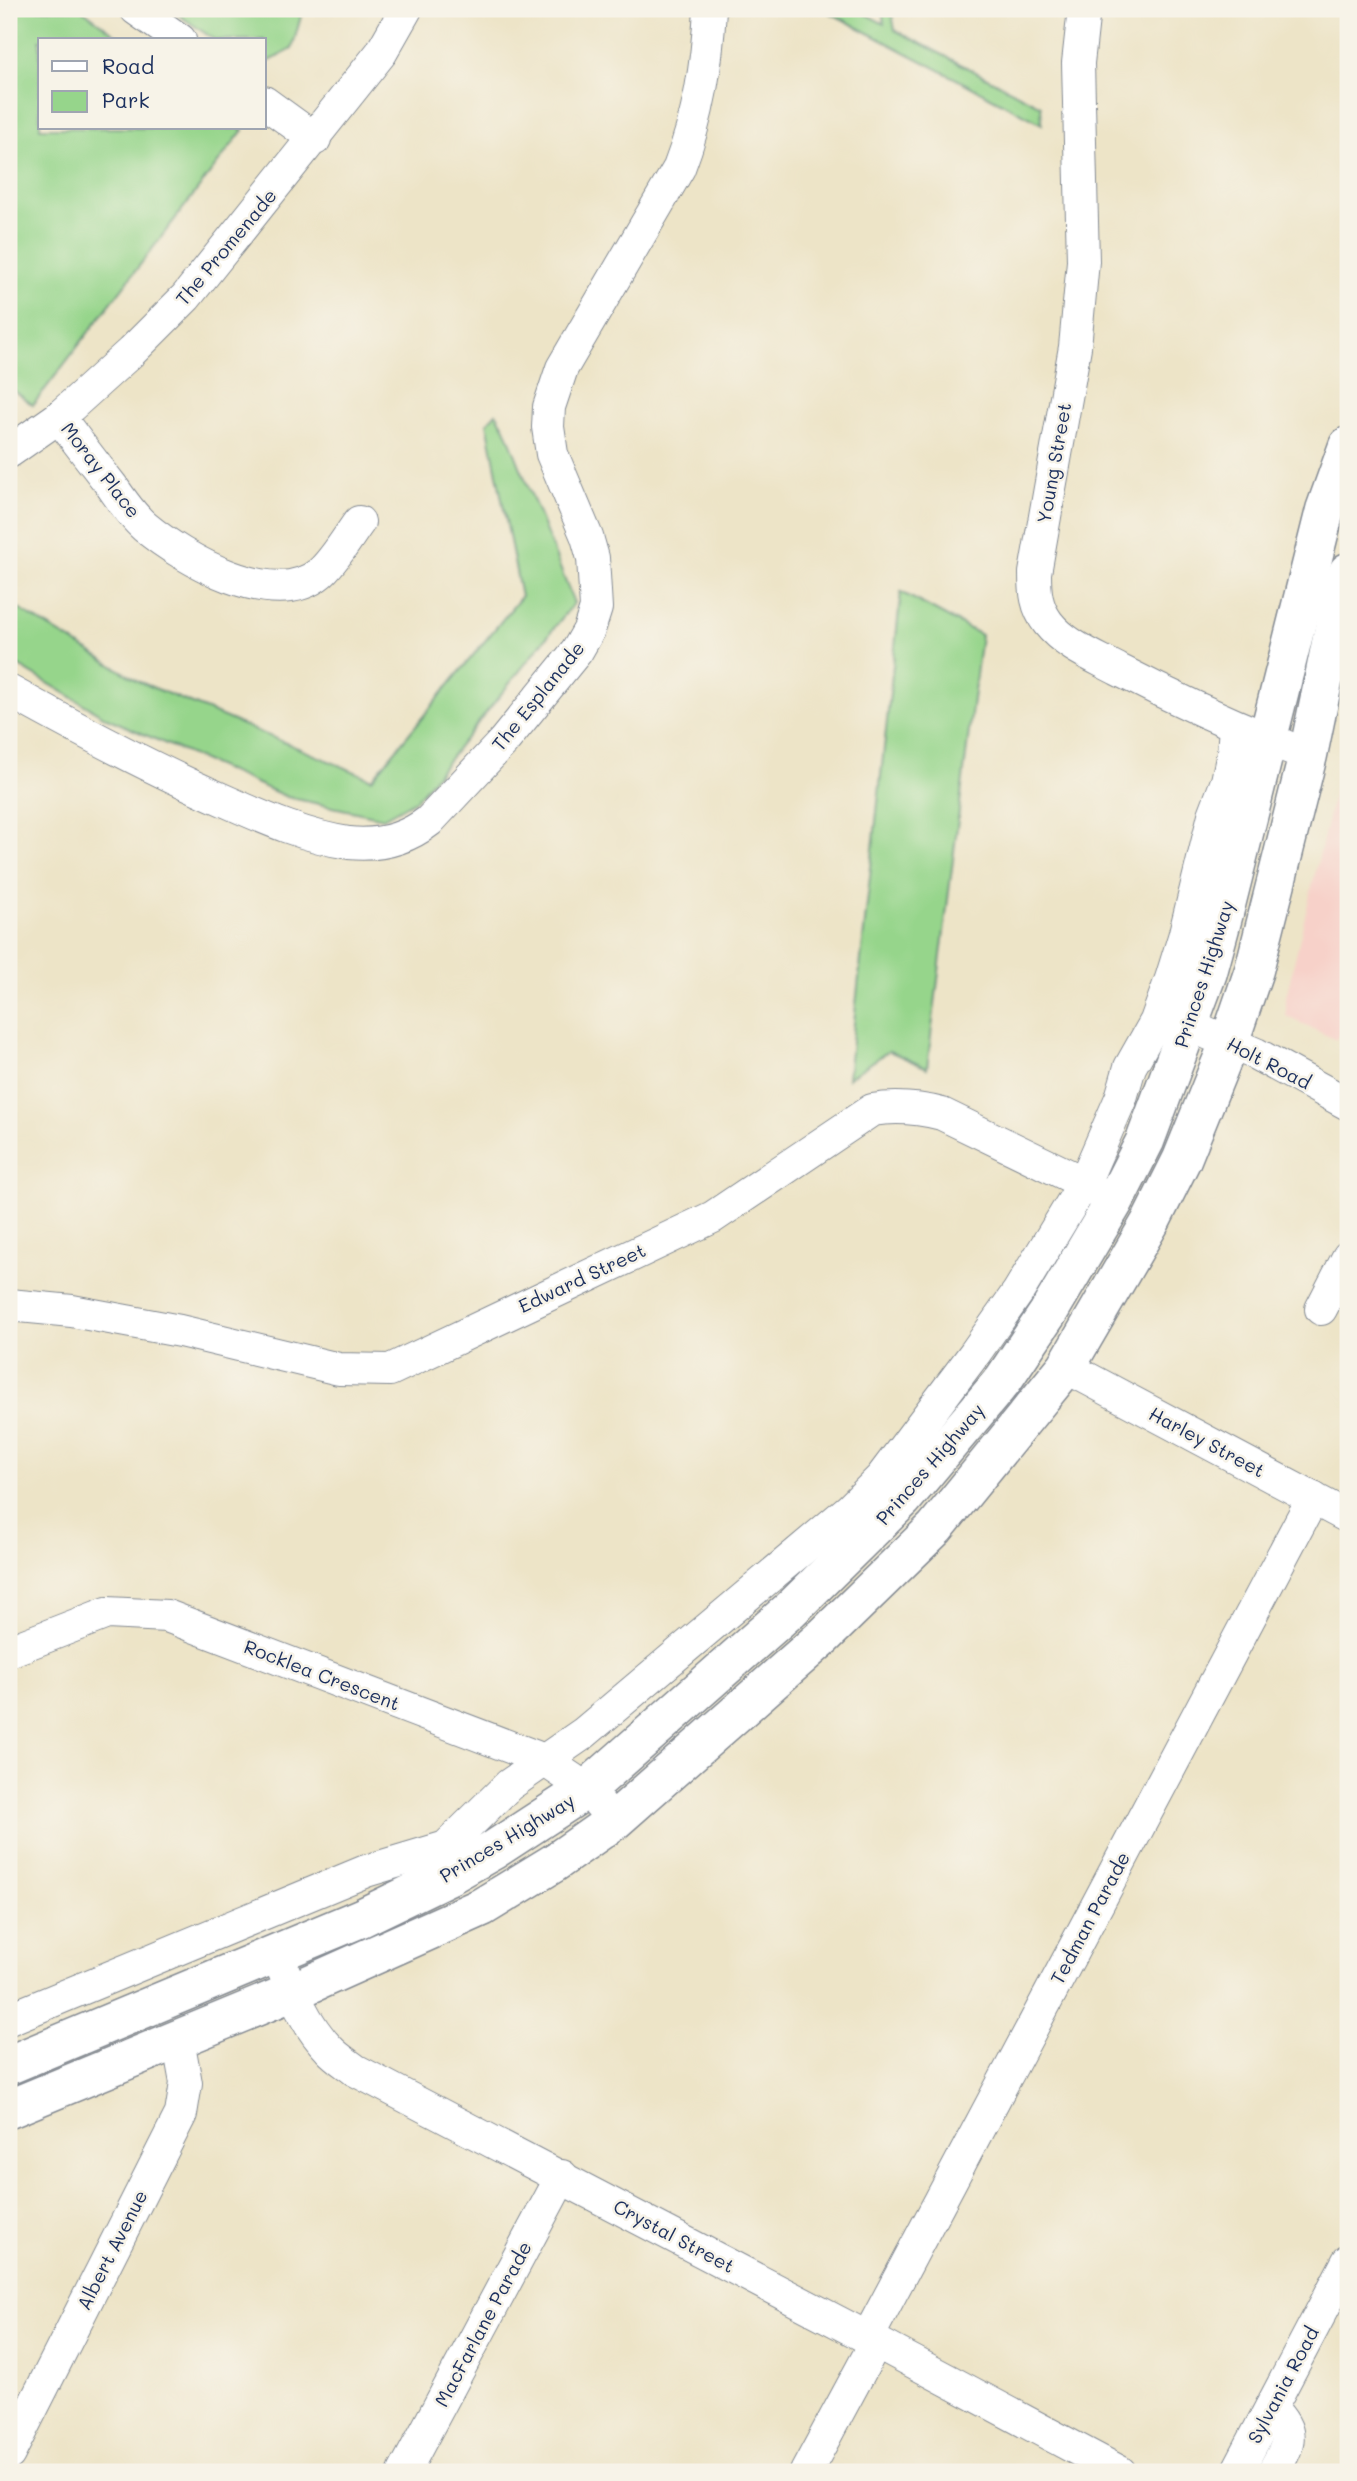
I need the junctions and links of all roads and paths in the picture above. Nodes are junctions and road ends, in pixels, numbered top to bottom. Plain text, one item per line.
1 (136, 9) edge
2 (406, 9) edge
3 (710, 9) edge
4 (1084, 9) edge
5 (177, 38) edge
6 (266, 103) edge
7 (314, 139) junction
8 (59, 417) junction
9 (1348, 446) edge
10 (9, 452) edge
11 (359, 522) dead end
12 (1348, 572) edge
13 (9, 691) edge
14 (1251, 733) junction
15 (1308, 755) junction
16 (1189, 1025) junction
17 (1229, 1042) junction
18 (1348, 1104) edge
19 (1099, 1193) junction
20 (1348, 1257) edge
21 (9, 1305) edge
22 (1321, 1309) dead end
23 (1066, 1367) junction
24 (1313, 1498) junction
25 (1348, 1517) edge
26 (9, 1651) edge
27 (544, 1760) junction
28 (587, 1789) junction
29 (614, 1821) junction
30 (276, 1952) junction
31 (166, 1953) junction
32 (112, 1976) junction
33 (180, 1992) junction
34 (292, 1992) junction
35 (125, 2016) junction
36 (9, 2019) edge
37 (178, 2039) junction
38 (9, 2065) edge
39 (9, 2109) edge
40 (562, 2176) junction
41 (1348, 2261) edge
42 (872, 2339) junction
43 (1271, 2408) junction
44 (9, 2454) edge
45 (404, 2472) edge
46 (806, 2472) edge
47 (1120, 2472) edge
48 (1237, 2472) edge
49 (1273, 2472) edge

1 - 5 street
2 - 7 street, The Promenade
3 - 13 street, The Esplanade
4 - 14 street, Young Street
6 - 7 street
7 - 8 street, The Promenade
8 - 10 street, The Promenade
8 - 11 street, Moray Place
9 - 14 highway, Princes Highway
12 - 15 highway
14 - 15 street, Young Street
14 - 16 highway, Princes Highway
14 - 19 street, Princes Highway
15 - 17 highway
16 - 17 street, Holt Road
16 - 19 highway, Princes Highway
17 - 18 street, Holt Road
17 - 23 highway
19 - 21 street, Edward Street
19 - 27 street, Princes Highway
19 - 28 highway, Princes Highway
20 - 22 street
23 - 24 street, Harley Street
23 - 29 highway
24 - 25 street, Harley Street
24 - 42 street, Tedman Parade
26 - 27 street, Rocklea Crescent
27 - 28 street, Rocklea Crescent
27 - 31 street, Princes Highway
28 - 29 street, Rocklea Crescent
28 - 30 highway, Princes Highway
29 - 34 highway
30 - 33 highway, Princes Highway
30 - 34 street, Crystal Street
31 - 32 street, Princes Highway
31 - 33 street
32 - 35 street
32 - 36 street, Princes Highway
33 - 35 highway, Princes Highway
34 - 37 highway
34 - 40 street, Crystal Street
35 - 38 highway, Princes Highway
37 - 39 highway
37 - 44 street, Albert Avenue
40 - 42 street, Crystal Street
40 - 45 street, MacFarlane Parade
41 - 43 street, Sylvania Road
42 - 46 street, Tedman Parade
42 - 47 street, Crystal Street
43 - 48 street, Sylvania Road
43 - 49 street

